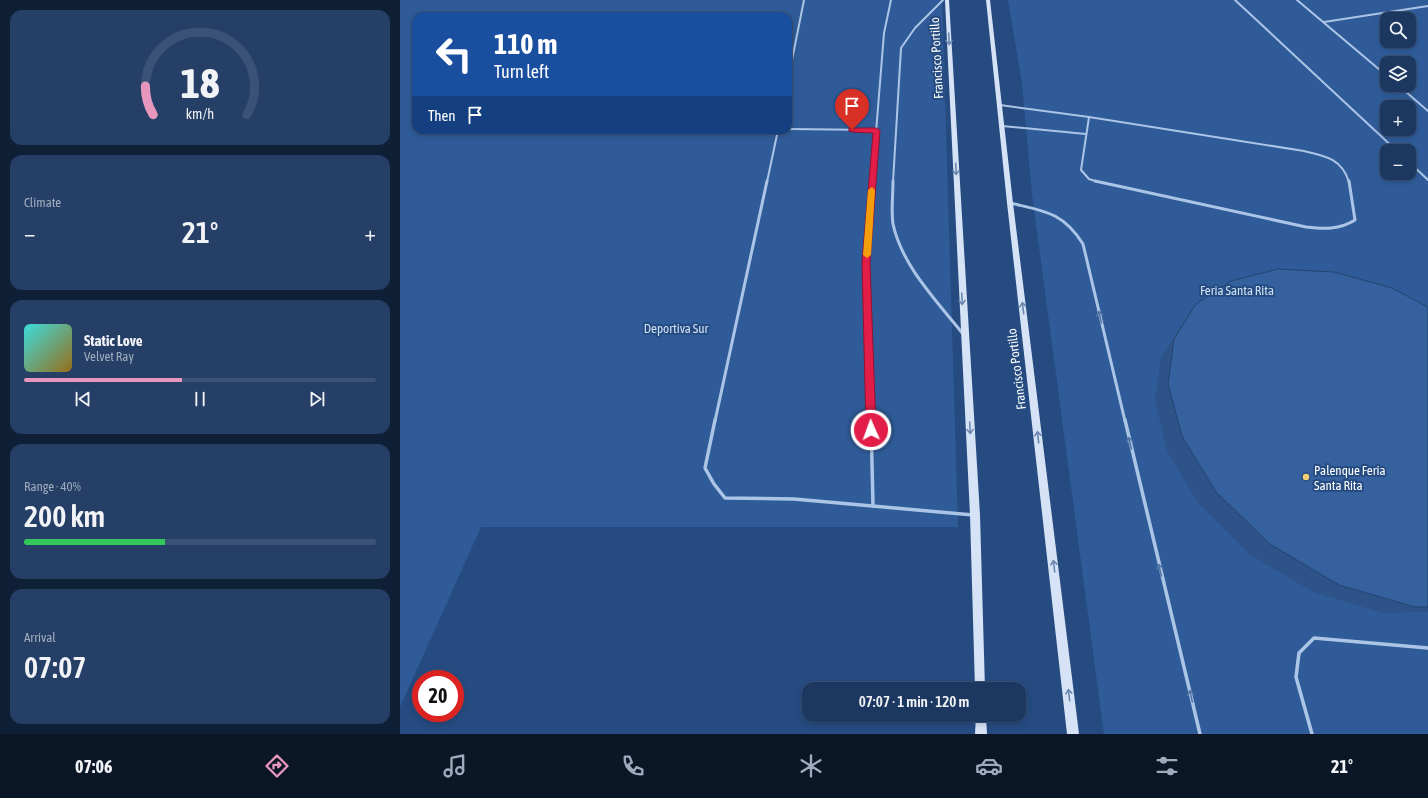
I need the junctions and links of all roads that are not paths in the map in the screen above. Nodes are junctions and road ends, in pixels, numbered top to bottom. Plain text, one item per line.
1 (804, 0) edge
2 (892, 0) edge
3 (944, 0) edge
4 (947, 0) edge
5 (988, 0) edge
6 (1235, 0) edge
7 (1297, 0) edge
8 (1428, 6) edge
9 (1324, 22) junction
10 (792, 60) edge
11 (1380, 70) edge
12 (1406, 92) edge
13 (1000, 105) junction
14 (1428, 111) edge
15 (1089, 116) junction
16 (1002, 126) junction
17 (792, 129) edge
18 (876, 130) junction
19 (777, 134) edge
20 (1086, 134) junction
21 (1389, 144) edge
22 (1416, 169) edge
23 (1428, 180) edge
24 (1010, 203) junction
25 (964, 336) junction
26 (873, 506) junction
27 (975, 515) junction
28 (1428, 648) edge
29 (980, 682) edge
30 (981, 722) edge
31 (981, 734) edge
32 (1073, 734) edge
33 (1200, 734) edge
34 (1312, 734) edge

1 - 10 lane
2 - 18 lane
3 - 25 lane
4 -> 25 main road, Francisco Portillo
5 - 13 main road, Francisco Portillo
6 - 21 lane
7 - 9 lane
8 - 9 lane
9 - 11 lane
12 - 14 lane
13 - 15 lane
13 - 16 main road, Francisco Portillo
15 - 20 lane
15 - 20 lane
16 - 20 lane
16 - 24 main road, Francisco Portillo
17 - 18 lane
18 - 26 lane
19 - 26 lane
22 - 23 lane
32 -> 24 main road, Francisco Portillo
33 -> 24 lane
25 -> 27 main road, Francisco Portillo
26 - 27 lane
27 - 29 main road, Francisco Portillo
28 - 34 lane
30 - 31 main road

